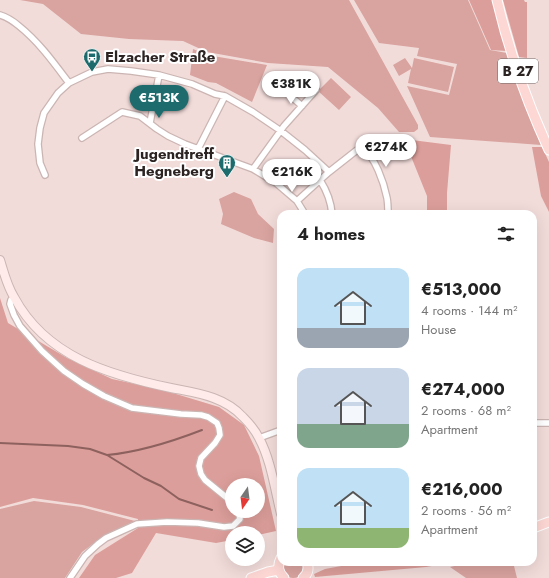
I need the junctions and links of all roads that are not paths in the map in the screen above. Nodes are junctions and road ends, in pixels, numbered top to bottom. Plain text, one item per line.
1 (497, 0) edge
2 (0, 15) edge
3 (159, 75) junction
4 (69, 83) junction
5 (278, 90) dead end
6 (316, 90) dead end
7 (225, 96) junction
8 (302, 106) junction
9 (150, 123) junction
10 (281, 131) junction
11 (82, 138) dead end
12 (198, 149) junction
13 (549, 150) edge
14 (252, 169) junction
15 (329, 172) junction
16 (45, 175) dead end
17 (320, 180) junction
18 (296, 201) junction
19 (302, 210) edge
20 (332, 210) edge
21 (388, 210) edge
22 (0, 260) edge
23 (14, 297) junction
24 (537, 423) edge
25 (549, 423) edge
26 (277, 431) edge
27 (259, 438) junction
28 (225, 496) edge
29 (277, 497) edge
30 (240, 518) edge
31 (549, 522) edge
32 (537, 526) edge
33 (309, 566) edge
34 (281, 574) edge
35 (70, 578) edge
36 (251, 578) edge
37 (303, 578) edge

1 - 13 main road, B 27
2 - 4 street
3 - 4 street
3 - 7 street
3 - 9 street
4 - 16 street
5 - 8 street
6 - 8 street
7 - 10 street
7 - 12 street
8 - 10 street
9 - 11 street
9 - 12 street
10 - 14 street
10 - 15 street
12 - 14 street
14 - 18 street
15 - 17 street
15 - 21 street
17 - 18 street
17 - 20 street
18 - 19 street
22 - 23 street
23 - 27 street
23 - 28 street
24 - 25 street
26 - 27 street
27 - 29 street
30 - 35 street
31 - 32 main road
33 - 37 main road
34 - 36 main road

